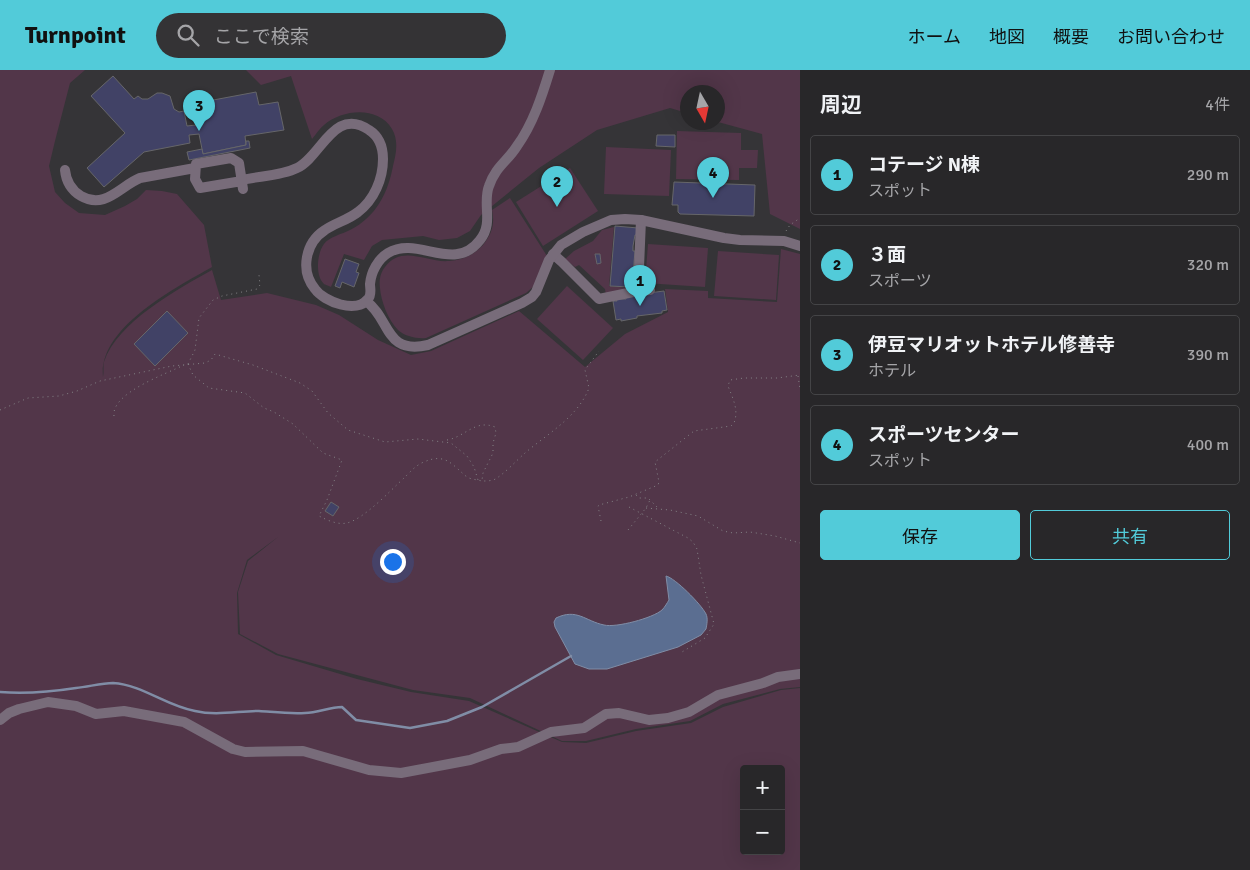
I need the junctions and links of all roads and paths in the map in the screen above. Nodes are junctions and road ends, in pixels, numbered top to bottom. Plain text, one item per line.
1 (550, 70) edge
2 (195, 168) junction
3 (65, 170) dead end
4 (242, 183) junction
5 (800, 218) edge
6 (641, 220) junction
7 (784, 241) junction
8 (800, 246) edge
9 (552, 254) junction
10 (259, 276) dead end
11 (650, 290) dead end
12 (638, 291) junction
13 (366, 301) junction
14 (599, 351) dead end
15 (188, 364) junction
16 (799, 376) edge
17 (800, 389) edge
18 (0, 410) edge
19 (114, 416) dead end
20 (443, 441) junction
21 (478, 480) junction
22 (482, 481) junction
23 (636, 495) junction
24 (650, 500) junction
25 (630, 507) dead end
26 (646, 508) junction
27 (659, 509) junction
28 (641, 514) junction
29 (601, 521) dead end
30 (628, 530) dead end
31 (800, 543) edge
32 (682, 652) dead end
33 (800, 674) edge
34 (0, 720) edge

1 - 13 street
2 - 3 street
2 - 4 street
2 - 4 street
4 - 13 street
5 - 7 path
6 - 7 street
6 - 9 street
6 - 12 street
7 - 8 street
9 - 12 street
9 - 13 street
10 - 15 path
11 - 12 street
14 - 22 path
15 - 18 path
15 - 19 path
15 - 20 path
15 - 21 path
16 - 17 path
16 - 23 path
20 - 21 path
20 - 22 path
21 - 22 path
23 - 24 path
23 - 29 path
24 - 26 path
24 - 27 path
25 - 28 path
26 - 27 path
26 - 28 path
27 - 31 path
28 - 30 path
28 - 32 path
33 - 34 street

